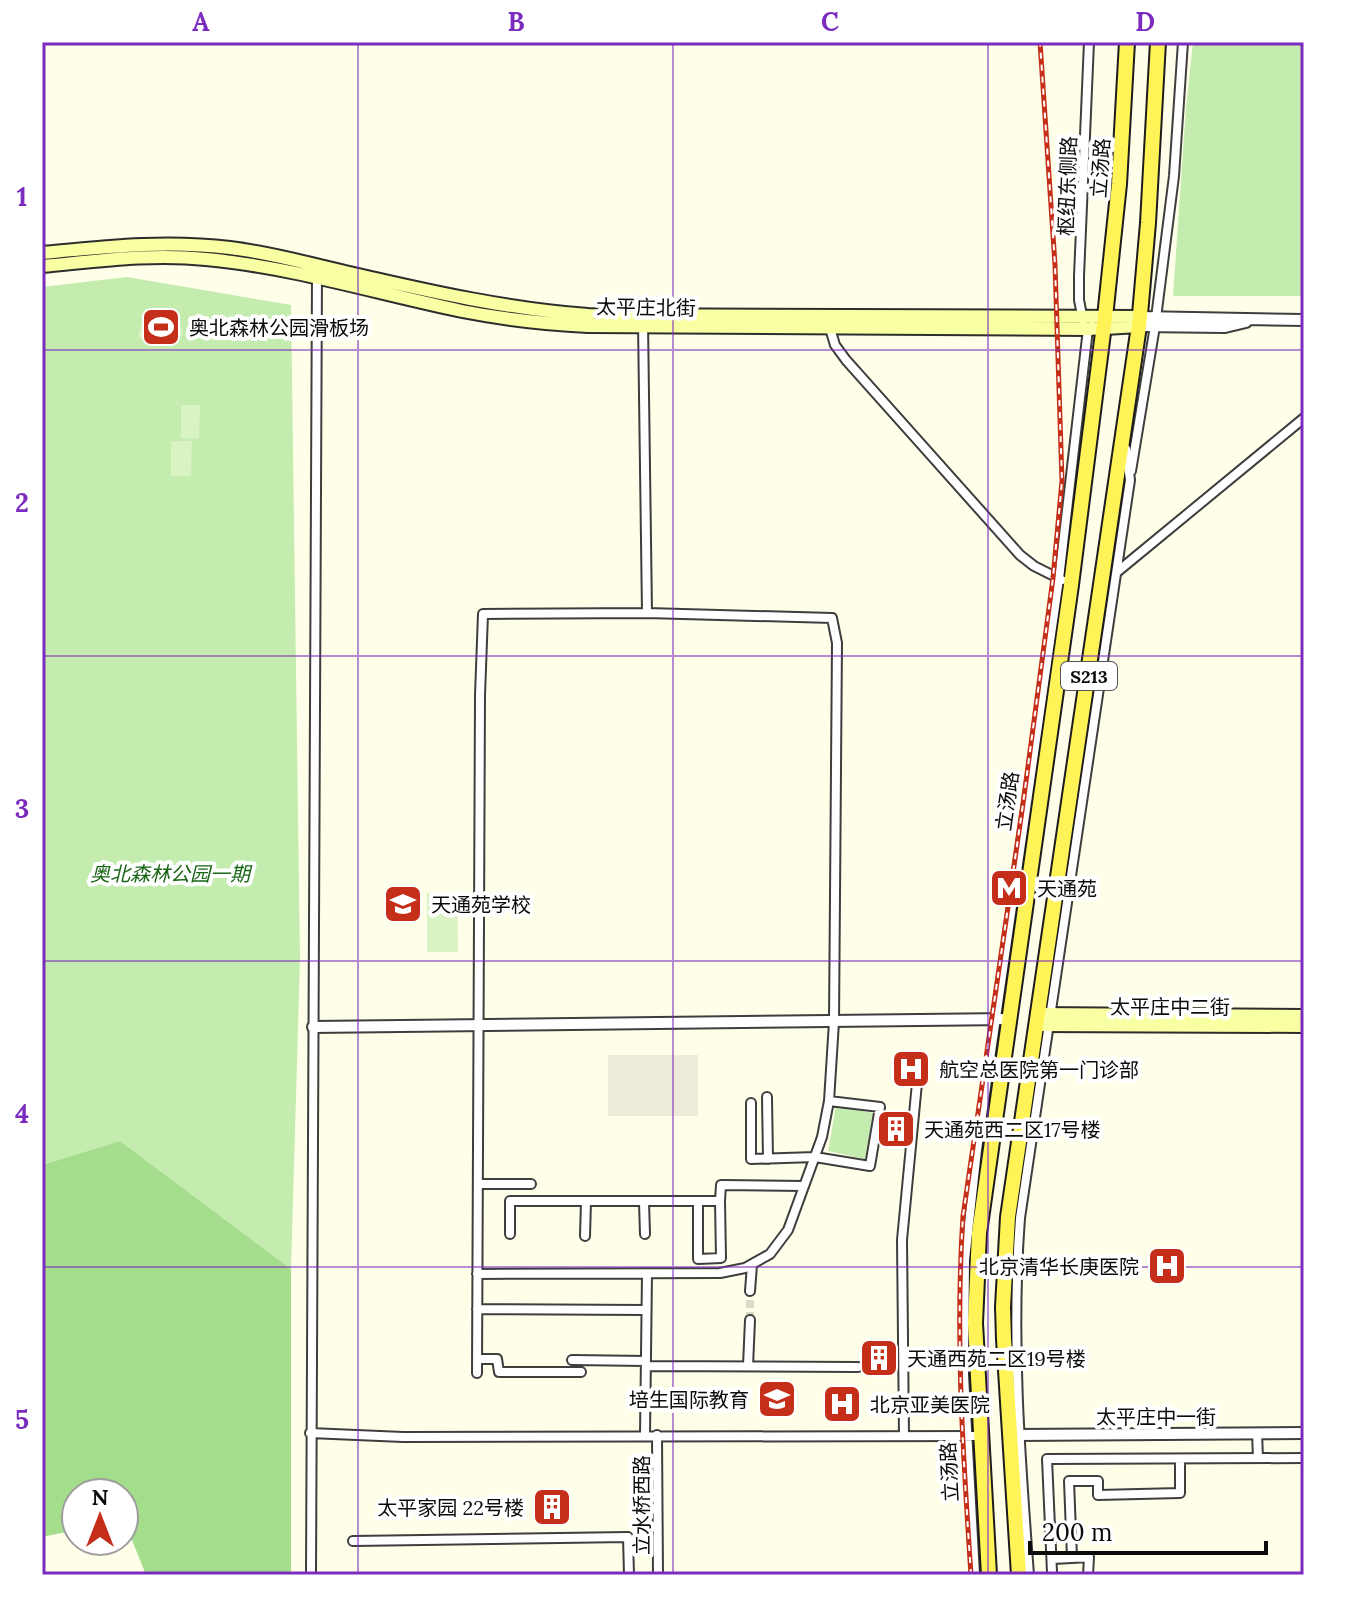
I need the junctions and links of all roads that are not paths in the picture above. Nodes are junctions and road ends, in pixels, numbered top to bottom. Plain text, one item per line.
1 (1089, 42) edge
2 (1127, 42) edge
3 (1158, 42) edge
4 (1183, 42) edge
5 (42, 253) edge
6 (42, 266) edge
7 (317, 272) junction
8 (1080, 317) junction
9 (1304, 320) edge
10 (643, 322) junction
11 (829, 322) junction
12 (1140, 322) junction
13 (1156, 322) junction
14 (1105, 323) junction
15 (1088, 329) junction
16 (1304, 418) edge
17 (1123, 431) junction
18 (1130, 480) junction
19 (1117, 573) junction
20 (1065, 582) junction
21 (647, 613) junction
22 (1304, 1016) edge
23 (1003, 1019) junction
24 (1042, 1020) junction
25 (834, 1022) junction
26 (479, 1025) junction
27 (1304, 1026) edge
28 (313, 1027) junction
29 (917, 1083) dead end
30 (767, 1097) dead end
31 (829, 1101) junction
32 (751, 1103) dead end
33 (815, 1157) junction
34 (768, 1159) junction
35 (478, 1184) junction
36 (531, 1184) dead end
37 (804, 1186) junction
38 (586, 1201) junction
39 (720, 1201) junction
40 (644, 1202) junction
41 (698, 1202) junction
42 (510, 1234) dead end
43 (645, 1234) dead end
44 (585, 1236) dead end
45 (752, 1265) junction
46 (477, 1274) junction
47 (647, 1274) junction
48 (750, 1291) tunnel mouth
49 (477, 1309) junction
50 (646, 1310) junction
51 (750, 1320) tunnel mouth
52 (477, 1359) junction
53 (572, 1360) dead end
54 (646, 1364) junction
55 (748, 1366) junction
56 (858, 1367) dead end
57 (581, 1372) dead end
58 (477, 1373) dead end
59 (310, 1433) junction
60 (1257, 1433) junction
61 (1304, 1433) edge
62 (645, 1435) junction
63 (657, 1435) junction
64 (1014, 1435) junction
65 (904, 1436) junction
66 (974, 1436) junction
67 (1258, 1458) junction
68 (1304, 1458) edge
69 (1180, 1459) junction
70 (1048, 1481) junction
71 (1069, 1481) junction
72 (353, 1541) dead end
73 (1072, 1558) junction
74 (1052, 1559) junction
75 (1052, 1572) dead end
76 (311, 1575) edge
77 (629, 1575) edge
78 (658, 1575) edge
79 (975, 1575) edge
80 (989, 1575) edge
81 (1019, 1575) edge
82 (1029, 1575) edge
83 (1088, 1575) edge

1 - 8 street, 枢纽东侧路
2 - 14 main road, 立汤路 / S213
3 - 12 main road, S213
4 - 13 street
5 - 7 main road, 太平庄北街
6 - 7 main road, 太平庄北街
7 - 10 main road, 太平庄北街
7 - 28 street
8 - 11 main road, 太平庄北街
8 - 14 main road, 太平庄北街
8 - 15 street
9 - 13 street, 太平庄北街
10 - 11 main road, 太平庄北街
10 - 21 street
11 - 15 main road, 太平庄北街
11 - 20 street
12 - 13 street, 太平庄北街
12 - 14 main road, 太平庄北街
12 - 17 main road, S213
13 - 18 street
14 - 15 main road, 太平庄北街
14 - 20 main road, 立汤路 / S213
15 - 20 street, 立汤路 / S213
16 - 19 street
17 - 18 street, S213
17 - 24 main road, S213
18 - 19 street, S213
19 - 24 street, S213
20 - 23 main road, 立汤路 / S213
21 - 25 street
21 - 26 street
22 - 24 main road, 太平庄中二街
23 - 25 street
23 - 66 main road, 立汤路 / S213
24 - 27 main road, 太平庄中二街
24 - 64 main road, S213
25 - 26 street
25 - 31 street
26 - 28 street
26 - 35 street
28 - 59 street
29 - 65 street
30 - 34 street
31 - 33 street
31 - 33 street
32 - 34 street
33 - 34 street
33 - 37 street
35 - 36 street
35 - 46 street
37 - 39 street
37 - 45 street
38 - 40 street
38 - 42 street
38 - 44 street
39 - 41 street
39 - 41 street
40 - 41 street
40 - 43 street
45 - 47 street
45 - 48 street
46 - 47 street
46 - 49 street
47 - 50 street
49 - 50 street
49 - 52 street
50 - 54 street
51 - 55 street
52 - 57 street
52 - 58 street
53 - 54 street
54 - 55 street
54 - 62 street
55 - 56 street
59 - 62 street
59 - 76 street
60 - 61 street, 太平庄中一街
60 - 64 street, 太平庄中一街
60 - 67 street
62 - 63 street
63 - 65 street
63 - 78 street, 立水桥西路
64 - 81 main road, S213
64 - 82 street, S213
65 - 66 street
66 - 79 street, 立汤路 / S213
66 - 80 main road, 立汤路 / S213
67 - 68 street
67 - 69 street
69 - 70 street
69 - 71 street
70 - 71 street
70 - 74 street
71 - 73 street
72 - 77 street
73 - 74 street
73 - 83 street
74 - 75 street

